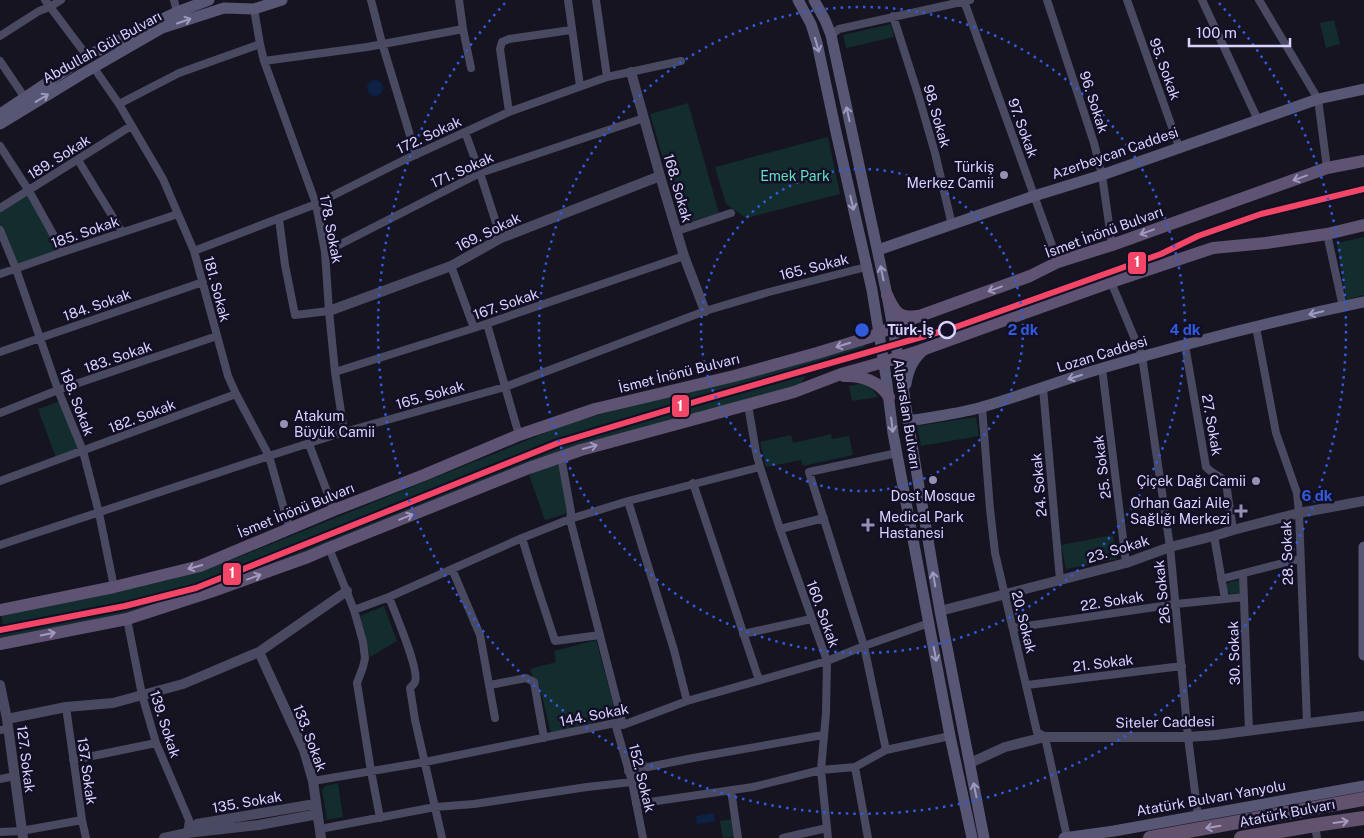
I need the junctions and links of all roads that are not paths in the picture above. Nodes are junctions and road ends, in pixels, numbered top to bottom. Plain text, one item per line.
1 (61, 0) edge
2 (174, 0) edge
3 (209, 0) edge
4 (282, 0) edge
5 (371, 0) edge
6 (459, 0) edge
7 (568, 0) edge
8 (596, 0) edge
9 (793, 0) edge
10 (798, 0) edge
11 (1047, 0) edge
12 (1126, 0) edge
13 (1202, 0) edge
14 (1259, 0) edge
15 (967, 1) edge
16 (48, 3) edge
17 (817, 3) edge
18 (254, 9) junction
19 (177, 12) junction
20 (805, 12) junction
21 (893, 16) junction
22 (463, 29) junction
23 (571, 30) junction
24 (830, 35) junction
25 (0, 36) edge
26 (382, 43) junction
27 (260, 44) junction
28 (87, 56) junction
29 (0, 61) edge
30 (264, 61) junction
31 (681, 61) dead end
32 (94, 68) junction
33 (471, 68) dead end
34 (632, 72) junction
35 (606, 77) junction
36 (580, 86) junction
37 (1364, 89) edge
38 (25, 98) junction
39 (1318, 99) junction
40 (118, 104) junction
41 (509, 112) junction
42 (0, 114) edge
43 (644, 118) junction
44 (1258, 120) junction
45 (0, 124) edge
46 (130, 126) junction
47 (465, 132) junction
48 (0, 146) edge
49 (1180, 147) junction
50 (416, 156) junction
51 (78, 160) junction
52 (1364, 161) edge
53 (1327, 168) junction
54 (480, 173) junction
55 (1102, 175) junction
56 (660, 176) junction
57 (29, 191) junction
58 (1034, 196) junction
59 (316, 204) junction
60 (0, 208) edge
61 (731, 213) dead end
62 (178, 214) junction
63 (279, 219) junction
64 (952, 224) junction
65 (1364, 225) edge
66 (0, 230) edge
67 (677, 231) junction
68 (122, 232) junction
69 (1327, 234) junction
70 (501, 238) junction
71 (1112, 245) junction
72 (878, 250) junction
73 (194, 251) junction
74 (63, 252) junction
75 (325, 252) junction
76 (684, 256) junction
77 (1058, 262) junction
78 (451, 266) junction
79 (866, 267) junction
80 (16, 269) junction
81 (0, 274) edge
82 (203, 282) junction
83 (1112, 282) junction
84 (887, 295) junction
85 (1364, 302) edge
86 (1343, 307) junction
87 (329, 311) junction
88 (704, 311) junction
89 (924, 315) junction
90 (487, 324) junction
91 (1256, 327) junction
92 (474, 328) junction
93 (893, 328) junction
94 (879, 333) junction
95 (217, 336) junction
96 (40, 338) junction
97 (1186, 345) junction
98 (925, 349) junction
99 (0, 352) edge
100 (1142, 356) junction
101 (898, 358) junction
102 (884, 362) junction
103 (1102, 368) junction
104 (335, 372) junction
105 (834, 377) junction
106 (504, 387) junction
107 (1042, 388) junction
108 (58, 390) junction
109 (236, 394) junction
110 (889, 397) junction
111 (904, 398) junction
112 (748, 405) junction
113 (982, 407) junction
114 (0, 413) edge
115 (908, 421) junction
116 (344, 432) junction
117 (519, 435) junction
118 (309, 444) junction
119 (83, 451) junction
120 (897, 453) junction
121 (268, 456) junction
122 (560, 457) junction
123 (760, 467) junction
124 (0, 481) edge
125 (693, 483) junction
126 (628, 501) junction
127 (1364, 501) edge
128 (334, 510) junction
129 (99, 513) junction
130 (1298, 513) junction
131 (824, 518) junction
132 (570, 519) junction
133 (780, 529) junction
134 (290, 530) junction
135 (1233, 530) junction
136 (1214, 536) junction
137 (522, 538) junction
138 (0, 545) edge
139 (1170, 546) junction
140 (1364, 547) edge
141 (329, 548) junction
142 (1299, 559) junction
143 (1126, 563) junction
144 (452, 568) junction
145 (1243, 574) junction
146 (1364, 575) edge
147 (1221, 579) junction
148 (1060, 580) junction
149 (114, 587) junction
150 (347, 591) junction
151 (1004, 594) junction
152 (389, 597) junction
153 (1244, 597) junction
154 (1224, 600) junction
155 (1176, 604) junction
156 (0, 610) edge
157 (354, 610) junction
158 (940, 611) junction
159 (127, 618) junction
160 (811, 619) junction
161 (929, 623) junction
162 (1013, 628) junction
163 (600, 634) junction
164 (743, 634) junction
165 (0, 644) edge
166 (864, 646) junction
167 (259, 652) junction
168 (1364, 654) edge
169 (828, 661) junction
170 (1182, 666) junction
171 (759, 680) junction
172 (490, 684) junction
173 (0, 685) edge
174 (1027, 686) junction
175 (142, 695) junction
176 (687, 701) junction
177 (66, 707) junction
178 (1364, 716) edge
179 (495, 718) dead end
180 (1307, 723) junction
181 (619, 724) junction
182 (5, 726) edge
183 (1249, 731) junction
184 (823, 735) junction
185 (950, 736) junction
186 (1188, 736) junction
187 (1045, 737) junction
188 (544, 738) junction
189 (156, 743) junction
190 (886, 750) junction
191 (73, 760) junction
192 (425, 762) junction
193 (970, 762) junction
194 (855, 767) junction
195 (821, 770) junction
196 (371, 771) junction
197 (628, 771) junction
198 (15, 776) junction
199 (0, 778) edge
200 (313, 781) junction
201 (632, 782) junction
202 (1364, 786) edge
203 (732, 790) junction
204 (1364, 799) edge
205 (636, 804) junction
206 (435, 807) junction
207 (317, 809) junction
208 (1194, 817) junction
209 (380, 818) junction
210 (1364, 818) edge
211 (82, 820) junction
212 (827, 828) junction
213 (0, 832) edge
214 (1316, 832) edge
215 (321, 833) edge
216 (22, 834) edge
217 (970, 835) edge
218 (185, 836) edge
219 (986, 836) edge
220 (86, 838) edge
221 (164, 838) edge
222 (442, 838) edge
223 (642, 838) edge
224 (738, 838) edge
225 (783, 838) edge
226 (828, 838) edge
227 (868, 838) edge
228 (1065, 838) edge
229 (1140, 838) edge
230 (1150, 838) edge
231 (1241, 838) edge

1 - 16 street
2 - 19 street
3 - 19 main road, Abdullah Gül Bulvarı
4 - 18 main road, Abdullah Gül Bulvarı
5 - 26 street
6 - 22 street
7 - 23 street
8 - 35 street
9 - 20 main road
10 - 20 main road, Alparslan Bulvarı
11 - 55 street, 96. Sokak
12 - 49 street, 95. Sokak
13 - 44 street
14 - 39 street
15 - 21 street
15 - 58 street, 97. Sokak
16 - 25 street
16 - 28 street
17 - 24 main road, Alparslan Bulvarı
18 - 27 street, 178. Sokak
32 -> 18 main road, Abdullah Gül Bulvarı
19 - 28 main road, Abdullah Gül Bulvarı
20 -> 79 main road, Alparslan Bulvarı
21 - 24 street
21 - 64 street, 98. Sokak
22 - 26 street
22 - 33 street
23 - 36 street
23 - 41 street
72 -> 24 main road, Alparslan Bulvarı
26 - 30 street
26 - 50 street
27 - 30 street, 178. Sokak
27 - 40 street
28 - 38 main road, Abdullah Gül Bulvarı
29 - 38 street
30 - 59 street, 178. Sokak
31 - 34 street, 172. Sokak
32 - 40 street, 181. Sokak
45 -> 32 main road, Abdullah Gül Bulvarı
34 - 35 street, 172. Sokak
34 - 43 street, 168. Sokak
35 - 36 street, 172. Sokak
36 - 41 street, 172. Sokak
37 - 39 main road, Azerbeycan Caddesi
38 - 42 main road, Abdullah Gül Bulvarı
39 - 44 main road, Azerbeycan Caddesi
39 - 53 street
40 - 46 street, 181. Sokak
41 - 47 street, 172. Sokak
43 - 54 street, 171. Sokak
43 - 56 street, 168. Sokak
44 - 49 main road, Azerbeycan Caddesi
46 - 51 street, 189. Sokak
46 - 62 street, 181. Sokak
47 - 50 street, 172. Sokak
47 - 54 street
48 - 57 street
49 - 55 main road, Azerbeycan Caddesi
50 - 59 street, 172. Sokak
51 - 57 street, 189. Sokak
51 - 68 street
52 - 53 main road, İsmet İnönü Bulvarı
53 -> 71 main road, İsmet İnönü Bulvarı
54 - 70 street
54 - 75 street, 171. Sokak
55 - 58 main road, Azerbeycan Caddesi
55 - 71 street, 96. Sokak
56 - 67 street, 168. Sokak
56 - 70 street, 169. Sokak
57 - 60 street, 189. Sokak
57 - 74 street
58 - 64 main road, Azerbeycan Caddesi
58 - 77 street, 97. Sokak
59 - 63 street, 172. Sokak
59 - 75 street, 178. Sokak
61 - 67 street
62 - 68 street, 185. Sokak
62 - 73 street, 181. Sokak
63 - 73 street, 172. Sokak
63 - 87 street
64 - 72 main road, Azerbeycan Caddesi
65 - 69 main road
66 - 80 street, 188. Sokak
67 - 76 street, 168. Sokak
68 - 74 street, 185. Sokak
69 - 83 main road
69 - 86 street
70 - 78 street, 169. Sokak
71 - 77 main road, İsmet İnönü Bulvarı
84 -> 72 main road, Alparslan Bulvarı
73 - 82 street, 181. Sokak
74 - 80 street, 185. Sokak
75 - 87 street, 178. Sokak
76 - 88 street, 168. Sokak
76 - 90 street, 167. Sokak
77 -> 89 main road, İsmet İnönü Bulvarı
78 - 87 street, 169. Sokak
78 - 92 street
79 - 88 street, 165. Sokak
79 - 94 main road, Alparslan Bulvarı
80 - 81 street, 185. Sokak
80 - 96 street, 188. Sokak
82 - 95 street, 181. Sokak
82 - 96 street, 184. Sokak
83 - 98 main road
83 - 100 street, 26. Sokak
84 - 89 main road
84 - 93 main road, Alparslan Bulvarı
85 - 86 main road, Lozan Caddesi
86 -> 91 main road, Lozan Caddesi
87 - 104 street, 178. Sokak
88 - 106 street, 165. Sokak
89 - 93 main road, İsmet İnönü Bulvarı
90 - 92 street, 167. Sokak
90 - 106 street
91 - 97 main road, Lozan Caddesi
91 - 130 street, 28. Sokak
92 - 104 street, 167. Sokak
93 - 94 main road, İsmet İnönü Bulvarı
93 - 101 main road, Alparslan Bulvarı
94 - 102 main road, Alparslan Bulvarı
94 -> 117 main road, İsmet İnönü Bulvarı
95 - 108 street, 183. Sokak
95 - 109 street, 181. Sokak
96 - 99 street, 184. Sokak
96 - 108 street, 188. Sokak
97 - 100 main road, Lozan Caddesi
97 - 135 street, 27. Sokak
98 - 101 main road
98 - 111 main road
100 - 103 main road, Lozan Caddesi
100 - 139 street, 26. Sokak
101 - 102 main road
101 - 111 main road, Alparslan Bulvarı
102 - 105 main road
102 - 110 main road, Alparslan Bulvarı
103 -> 107 main road, Lozan Caddesi
103 - 143 street, 25. Sokak
104 - 116 street, 178. Sokak
105 - 110 main road
105 - 112 main road
106 - 116 street, 165. Sokak
106 - 117 street
107 - 113 main road, Lozan Caddesi
107 - 148 street, 24. Sokak
108 - 114 street, 183. Sokak
108 - 119 street, 188. Sokak
109 - 119 street, 182. Sokak
109 - 121 street, 181. Sokak
110 -> 120 main road, Alparslan Bulvarı
111 - 115 main road, Alparslan Bulvarı
122 -> 112 main road
112 - 123 street, 160. Sokak
113 - 115 main road, Lozan Caddesi
113 - 151 street, 20. Sokak
158 -> 115 main road, Alparslan Bulvarı
116 - 118 street, 165. Sokak
117 - 128 main road, İsmet İnönü Bulvarı
118 - 121 street, 165. Sokak
118 - 128 street
119 - 124 street, 182. Sokak
119 - 129 street, 188. Sokak
120 - 131 street
120 - 161 main road, Alparslan Bulvarı
121 - 129 street, 165. Sokak
121 - 134 street, 181. Sokak
122 - 132 street, 152. Sokak
141 -> 122 main road
123 - 125 street
123 - 133 street, 160. Sokak
125 - 126 street
125 - 164 street
126 - 132 street
126 - 176 street
127 - 130 street, 23. Sokak
128 - 134 main road, İsmet İnönü Bulvarı
129 - 138 street, 165. Sokak
129 - 149 street, 188. Sokak
130 - 135 street, 23. Sokak
130 - 142 street, 28. Sokak
131 - 133 street
131 - 166 street
132 - 137 street
132 - 163 street, 152. Sokak
133 - 160 street, 160. Sokak
134 -> 149 main road, İsmet İnönü Bulvarı
135 - 136 street, 23. Sokak
136 - 139 street, 23. Sokak
136 - 147 street
137 - 144 street
137 - 163 street
139 - 143 street, 23. Sokak
139 - 155 street, 26. Sokak
140 - 146 main road
141 - 150 street
159 -> 141 main road
142 - 145 street
142 - 180 street, 28. Sokak
143 - 148 street, 23. Sokak
144 - 152 street
144 - 172 street
145 - 147 street
145 - 153 street, 30. Sokak
146 - 168 main road
147 - 154 street
148 - 151 street, 23. Sokak
149 - 156 main road, İsmet İnönü Bulvarı
150 - 157 street
150 - 167 street
151 - 158 street, 23. Sokak
151 - 162 street, 20. Sokak
152 - 157 street
152 - 192 street
153 - 154 street, 22. Sokak
153 - 183 street, 30. Sokak
154 - 155 street, 22. Sokak
155 - 162 street, 22. Sokak
155 - 170 street, 26. Sokak
157 - 196 street
158 - 161 main road
158 - 193 main road, Alparslan Bulvarı
165 -> 159 main road
159 - 175 street, 139. Sokak
160 - 164 street
160 - 169 street, 160. Sokak
161 - 166 street, 144. Sokak
161 -> 185 main road, Alparslan Bulvarı
162 - 174 street, 20. Sokak
163 - 181 street, 152. Sokak
164 - 171 street
166 - 169 street, 144. Sokak
166 - 190 street
167 - 175 street
167 - 200 street, 133. Sokak
169 - 171 street, 144. Sokak
169 - 184 street, 160. Sokak
170 - 174 street, 21. Sokak
170 - 186 street, 26. Sokak
171 - 176 street, 144. Sokak
172 - 179 street
172 - 188 street
173 - 182 street, 127. Sokak
174 - 187 street, 20. Sokak
175 - 177 street
175 - 189 street, 139. Sokak
176 - 181 street, 144. Sokak
177 - 182 street
177 - 191 street, 137. Sokak
178 - 180 street, Siteler Caddesi
180 - 183 street, Siteler Caddesi
181 - 188 street, 144. Sokak
181 - 197 street, 152. Sokak
182 - 198 street, 127. Sokak
183 - 186 street, Siteler Caddesi
184 - 195 street, 160. Sokak
184 - 197 street
185 - 190 street
185 - 217 main road, Alparslan Bulvarı
186 - 187 street, Siteler Caddesi
186 - 208 street, 26. Sokak
187 - 193 street, Siteler Caddesi
187 - 228 street, 20. Sokak
188 - 192 street, 144. Sokak
189 - 191 street
189 - 218 street, 139. Sokak
190 - 194 street
191 - 211 street, 137. Sokak
192 - 196 street, 144. Sokak
192 - 206 street
219 -> 193 main road, Alparslan Bulvarı
194 - 195 street
194 - 227 street
195 - 203 street
195 - 212 street, 160. Sokak
196 - 200 street, 144. Sokak
196 - 209 street
197 - 201 street, 152. Sokak
198 - 199 street
198 - 216 street, 127. Sokak
200 - 207 street, 133. Sokak
201 - 205 street, 152. Sokak
201 - 206 street
202 - 208 main road, Atatürk Bulvarı Yanyolu
203 - 205 street
203 - 224 street
204 -> 230 highway, Atatürk Bulvarı
205 - 223 street, 152. Sokak
206 - 209 street
206 - 222 street
207 - 215 street, 133. Sokak
207 - 218 street, 135. Sokak
208 - 228 main road, Atatürk Bulvarı Yanyolu
208 - 229 main road
209 - 215 street
214 -> 210 highway, Atatürk Bulvarı
211 - 216 street
211 - 220 street, 137. Sokak
212 - 225 street
212 - 226 street, 160. Sokak
213 - 216 street
214 - 231 highway, Atatürk Bulvarı
218 - 221 street, 135. Sokak

